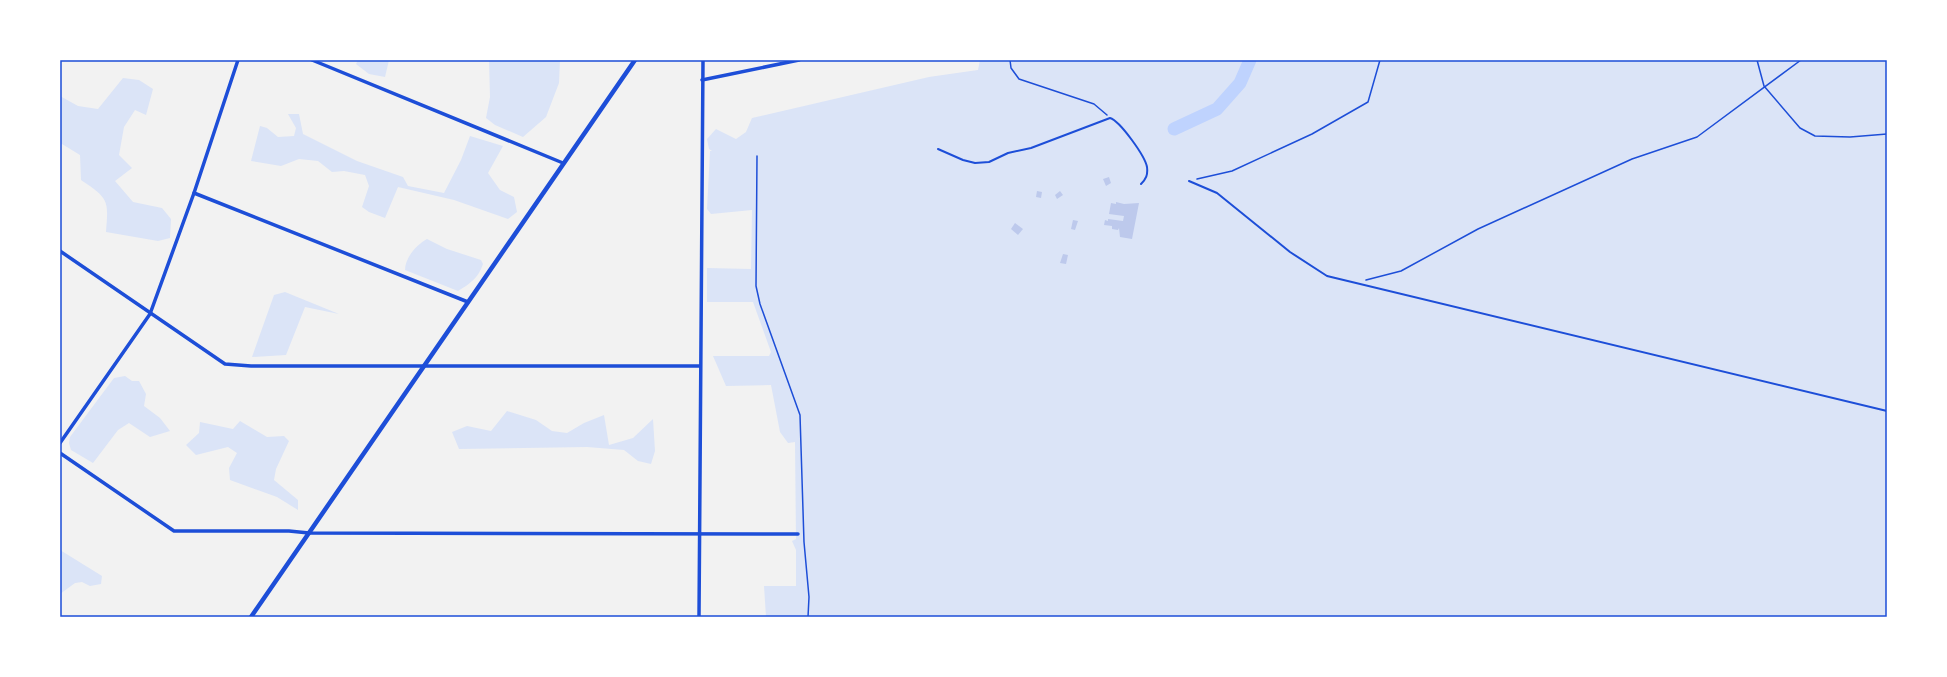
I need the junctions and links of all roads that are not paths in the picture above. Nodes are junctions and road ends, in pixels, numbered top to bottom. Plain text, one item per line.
1 (238, 60) edge
2 (312, 60) edge
3 (636, 60) edge
4 (702, 60) edge
5 (799, 60) edge
6 (702, 80) junction
7 (938, 149) dead end
8 (563, 163) junction
9 (1189, 181) road end
10 (1141, 184) dead end
11 (194, 193) junction
12 (60, 251) edge
13 (468, 302) junction
14 (150, 314) junction
15 (424, 366) junction
16 (700, 366) junction
17 (1887, 411) edge
18 (60, 443) edge
19 (60, 453) edge
20 (309, 533) junction
21 (699, 534) junction
22 (798, 534) dead end
23 (251, 617) edge
24 (699, 617) edge

1 - 11 street
2 - 8 street
3 - 8 street
4 - 6 street
5 - 6 street
6 - 16 street
7 - 10 lane
8 - 13 street
9 - 17 lane
11 - 13 street
11 - 14 street
12 - 14 street
13 - 15 street
14 - 15 street
14 - 18 street
15 - 16 street
15 - 20 street
16 - 21 street
19 - 20 street
20 - 21 street
20 - 23 street
21 - 22 street
21 - 24 street

